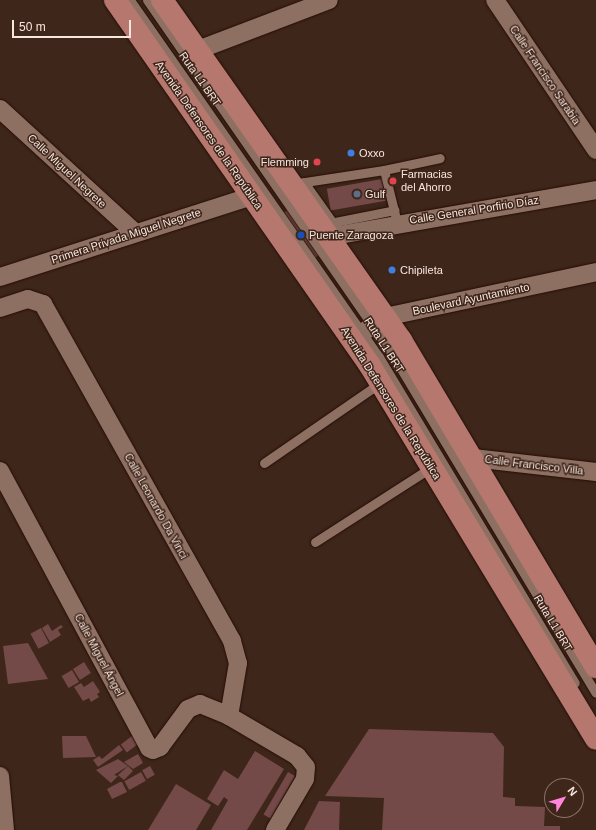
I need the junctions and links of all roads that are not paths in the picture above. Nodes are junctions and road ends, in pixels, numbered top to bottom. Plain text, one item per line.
1 (115, 0) edge
2 (130, 0) edge
3 (147, 0) edge
4 (162, 0) edge
5 (329, 0) edge
6 (495, 0) edge
7 (198, 50) junction
8 (0, 109) edge
9 (596, 150) edge
10 (440, 158) dead end
11 (384, 170) junction
12 (298, 183) junction
13 (596, 190) edge
14 (252, 196) junction
15 (396, 217) junction
16 (330, 230) junction
17 (134, 232) junction
18 (596, 272) edge
19 (0, 277) edge
20 (0, 308) edge
21 (368, 329) junction
22 (380, 383) junction
23 (473, 458) junction
24 (264, 463) dead end
25 (432, 467) junction
26 (0, 471) edge
27 (596, 472) edge
28 (315, 542) dead end
29 (596, 667) edge
30 (580, 691) dead end
31 (596, 693) edge
32 (229, 716) junction
33 (596, 738) edge
34 (0, 776) edge
35 (5, 830) edge
36 (275, 830) edge

1 - 14 main road, Avenida Defensores de la República
2 - 21 lane, Ruta L1 BRT
3 - 21 lane, Ruta L1 BRT
4 - 7 main road, Avenida Defensores de la República
5 - 7 street
6 - 9 street, Calle Francisco Sarabia
7 - 12 main road, Avenida Defensores de la República
8 - 17 street, Calle Miguel Negrete
10 - 11 lane
11 - 12 lane
11 - 15 lane
12 - 16 main road, Avenida Defensores de la República
13 - 15 street, Calle General Porfirio Díaz
14 - 17 street, Primera Privada Miguel Negrete
14 - 21 main road, Avenida Defensores de la República
15 - 16 street, Calle General Porfirio Díaz
16 - 21 main road, Avenida Defensores de la República
17 - 19 street, Primera Privada Miguel Negrete
18 - 21 street, Boulevard Ayuntamiento
20 - 32 street, Calle Leonardo Da Vinci
21 - 22 main road, Avenida Defensores de la República
21 - 23 main road, Avenida Defensores de la República
21 - 30 lane, Ruta L1 BRT
21 - 31 lane, Ruta L1 BRT
22 - 24 lane
22 - 25 main road, Avenida Defensores de la República
23 - 27 street, Calle Francisco Villa
23 - 29 main road, Avenida Defensores de la República
25 - 28 lane
25 - 33 main road, Avenida Defensores de la República
26 - 32 street, Calle Miguel Ángel
32 - 36 street
34 - 35 street

